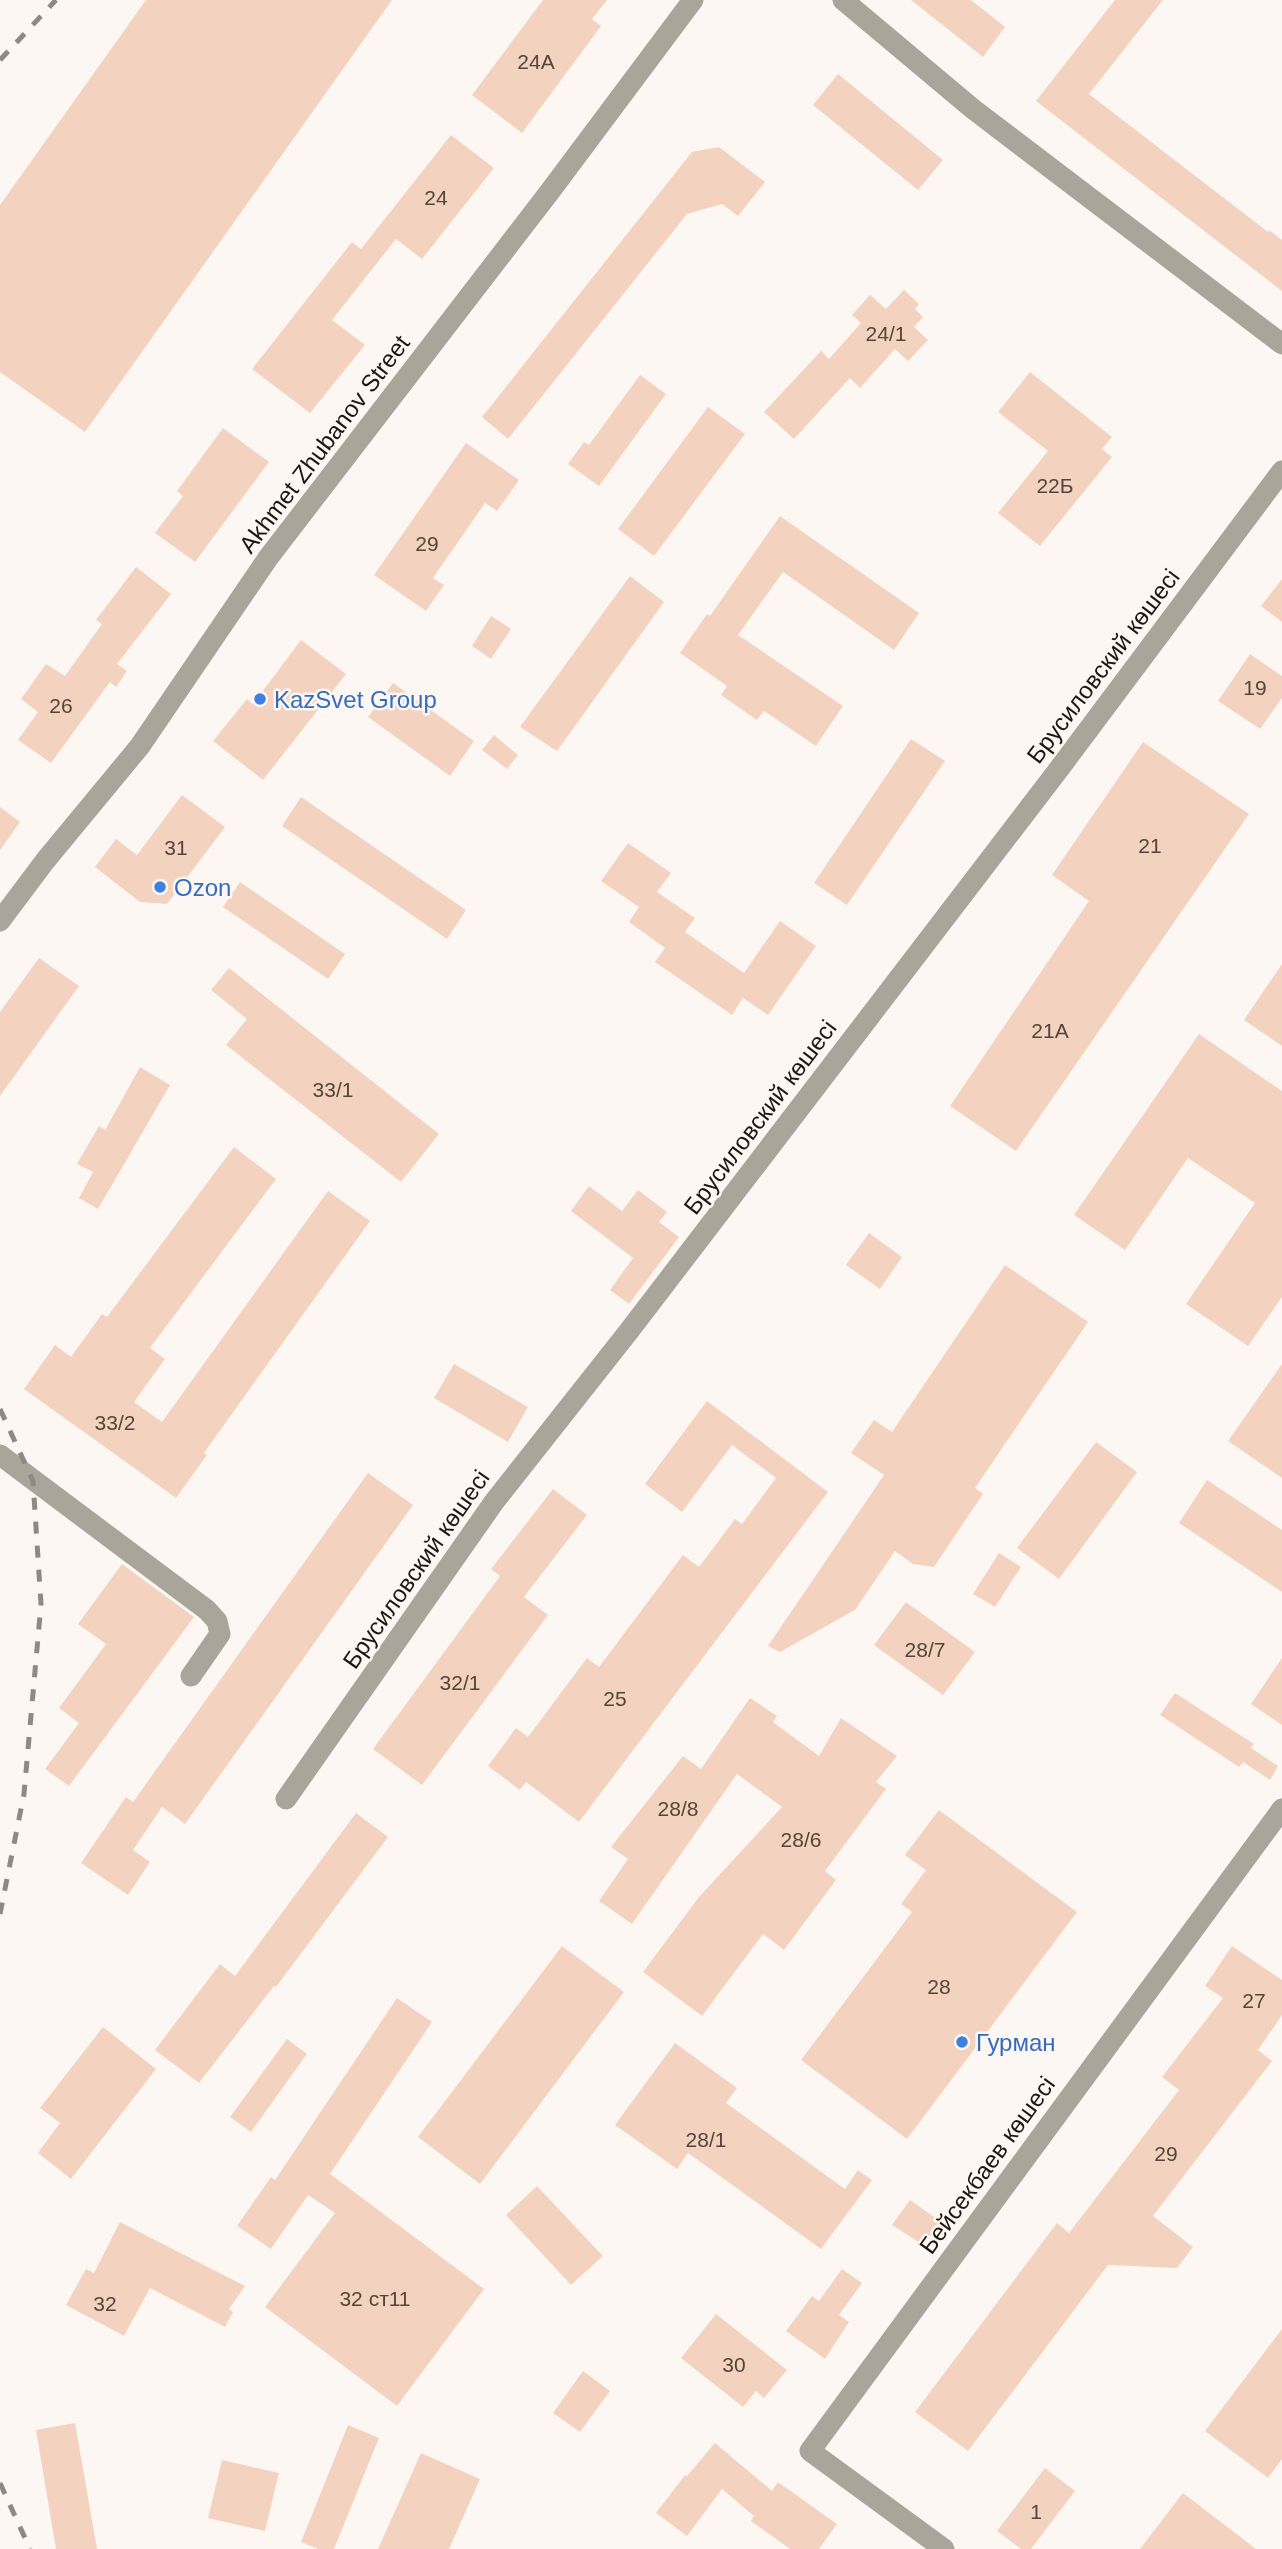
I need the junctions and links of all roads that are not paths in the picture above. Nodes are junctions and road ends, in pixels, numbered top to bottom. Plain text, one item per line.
1 (692, 0) edge
2 (843, 0) edge
3 (1282, 344) edge
4 (1282, 471) edge
5 (0, 921) edge
6 (0, 1455) edge
7 (191, 1676) dead end
8 (286, 1799) dead end
9 (1282, 1809) edge
10 (944, 2549) edge

1 - 5 street, Akhmet Zhubanov Street
2 - 3 street
4 - 8 street, Брусиловский көшесі
6 - 7 street
9 - 10 street, Бейсекбаев көшесі

